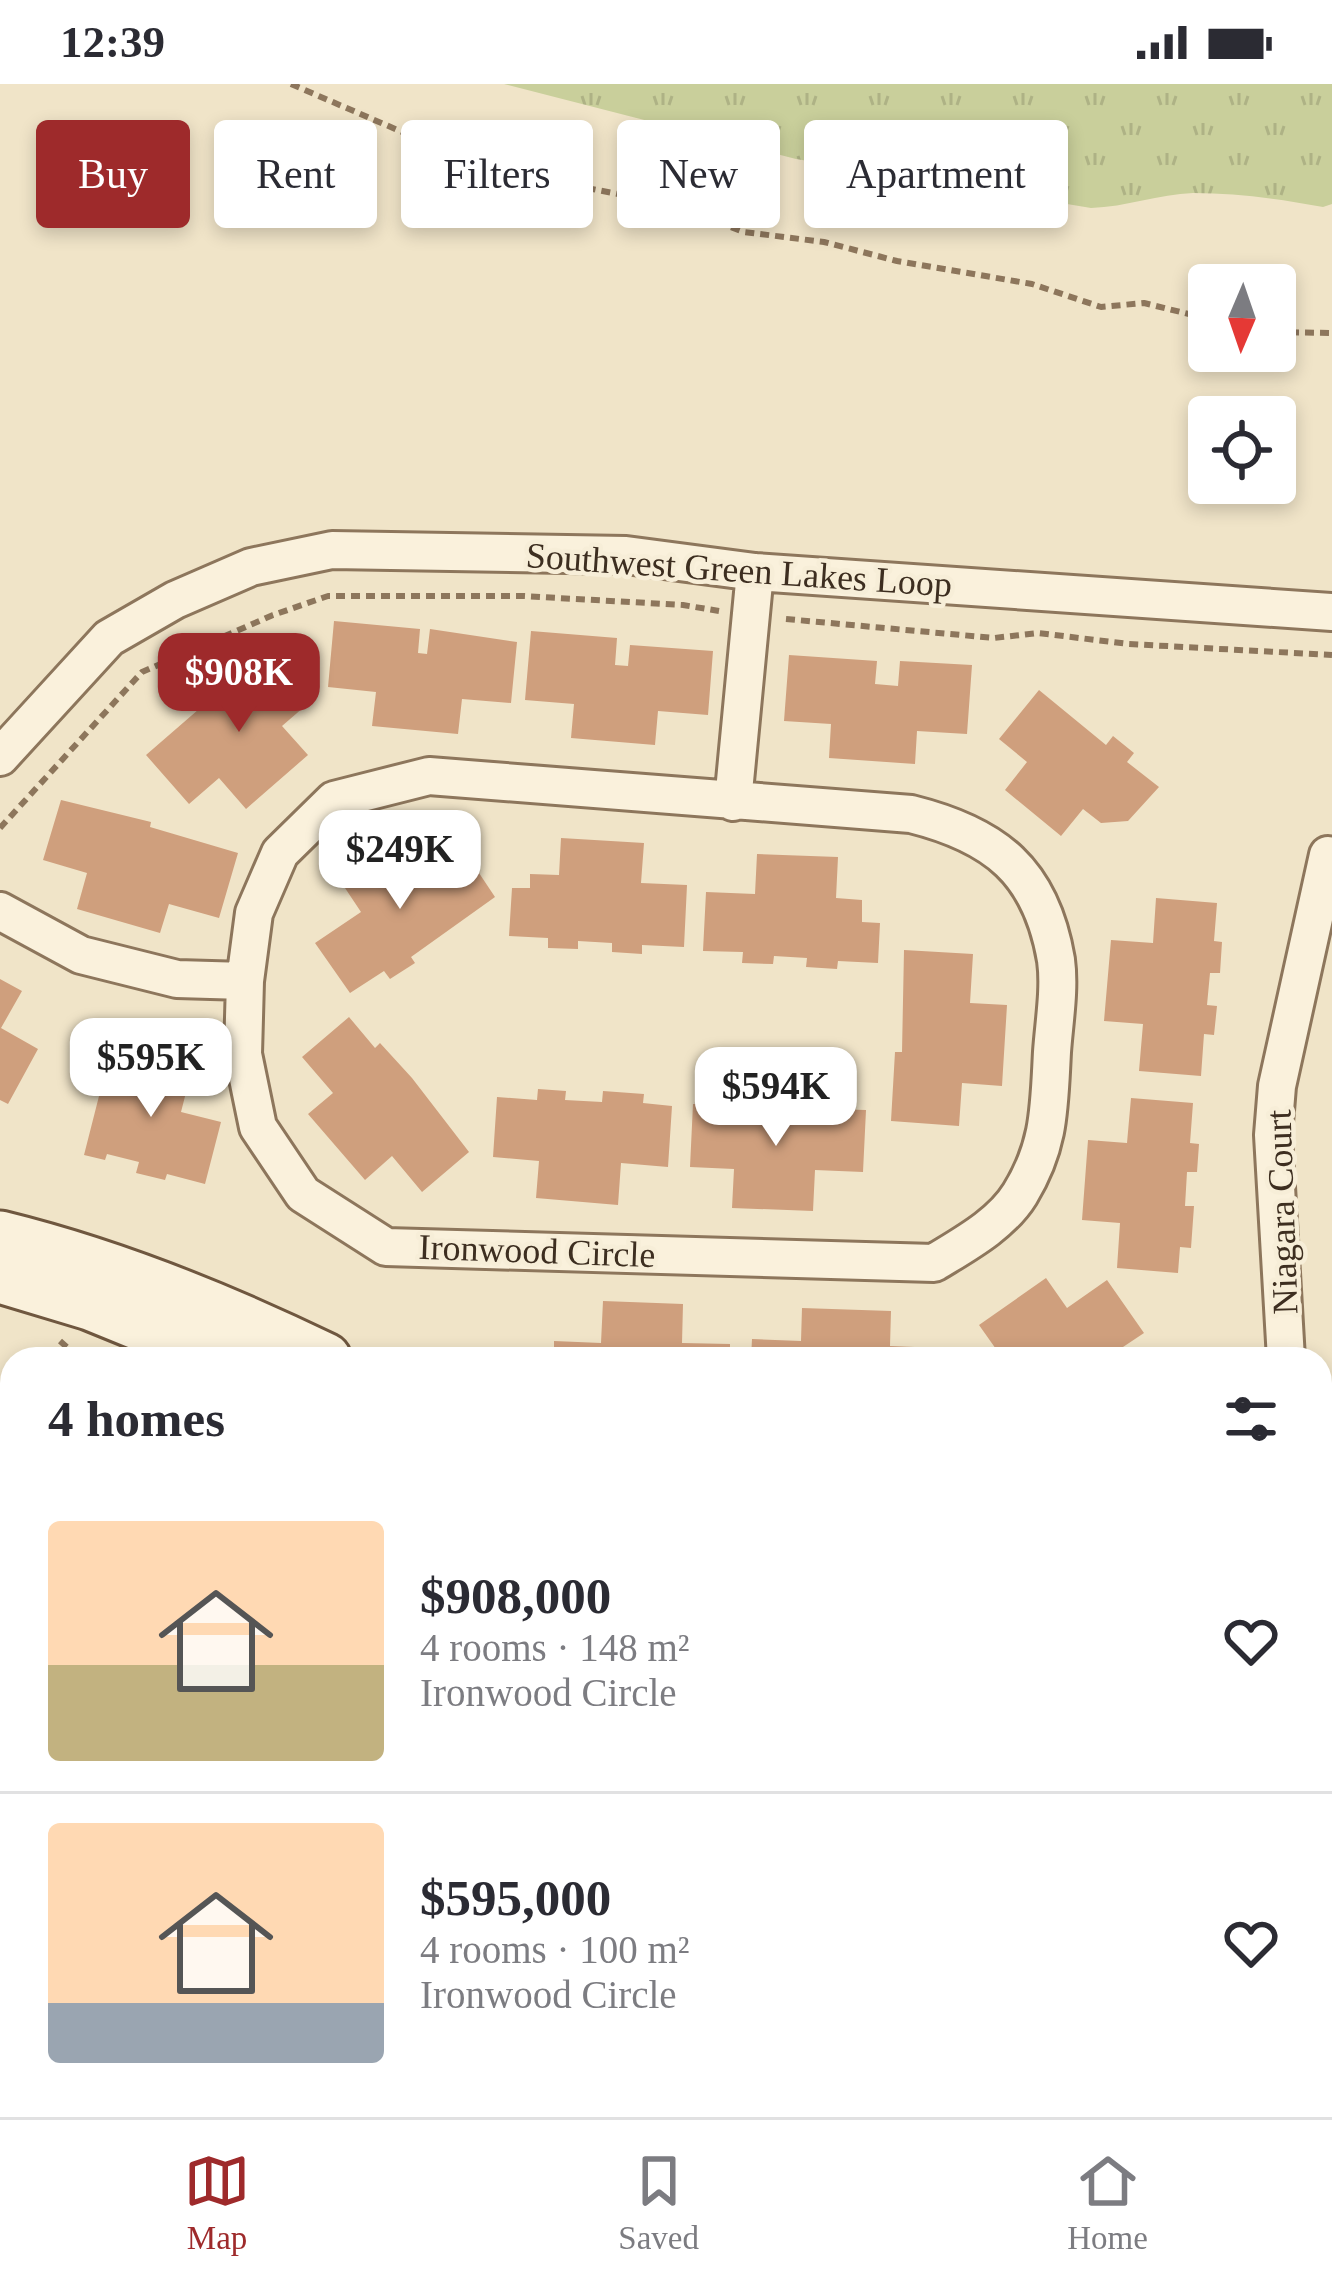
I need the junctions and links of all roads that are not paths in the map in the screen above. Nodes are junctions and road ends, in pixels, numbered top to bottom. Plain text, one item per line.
1 (755, 572) junction
2 (1332, 612) edge
3 (0, 757) edge
4 (733, 802) junction
5 (1328, 856) dead end
6 (0, 911) edge
7 (245, 981) junction
8 (0, 1237) edge
9 (0, 1277) edge
10 (196, 1347) edge
11 (300, 1347) edge
12 (1285, 1347) edge

1 - 2 street, Southwest Green Lakes Loop
1 - 3 street, Southwest Green Lakes Loop
1 - 4 street
4 - 7 street, Ironwood Circle
4 - 7 street, Ironwood Circle
5 - 12 street, Niagara Court
6 - 7 street
8 - 11 main road
9 - 10 main road

